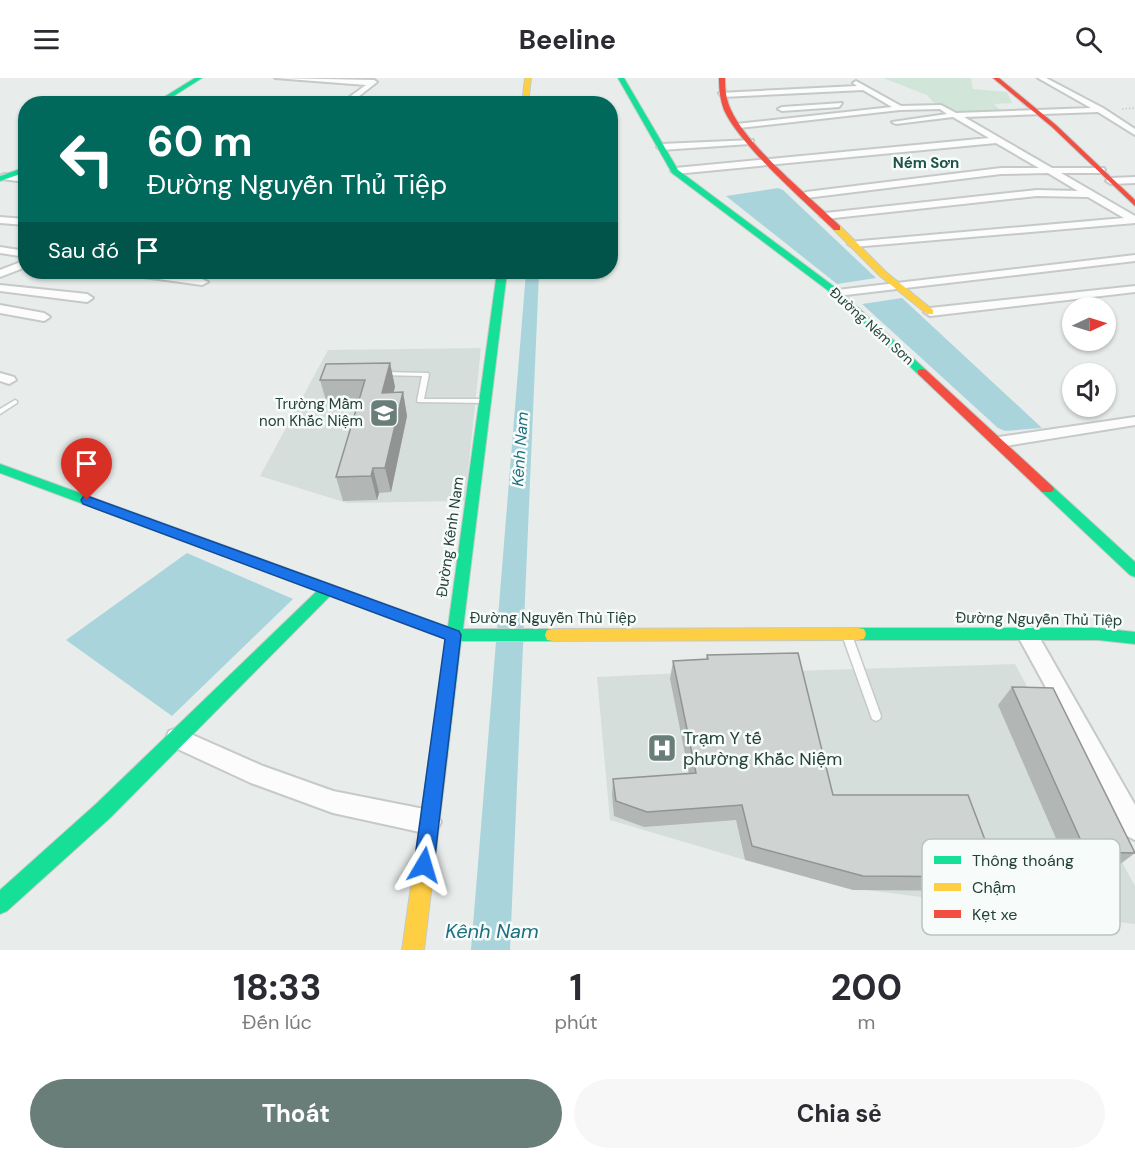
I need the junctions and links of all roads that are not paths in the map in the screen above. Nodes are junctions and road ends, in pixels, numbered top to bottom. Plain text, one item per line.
1 (199, 78) edge
2 (278, 78) edge
3 (380, 78) edge
4 (528, 78) edge
5 (621, 78) edge
6 (996, 78) edge
7 (1041, 78) edge
8 (848, 79) edge
9 (817, 81) dead end
10 (373, 83) junction
11 (786, 83) dead end
12 (724, 86) edge
13 (864, 88) junction
14 (169, 96) edge
15 (354, 96) edge
16 (526, 96) edge
17 (888, 102) junction
18 (846, 104) dead end
19 (856, 104) dead end
20 (900, 108) junction
21 (782, 109) dead end
22 (1100, 110) junction
23 (1036, 113) junction
24 (954, 115) junction
25 (966, 122) junction
26 (739, 126) junction
27 (1135, 133) edge
28 (997, 140) junction
29 (750, 142) junction
30 (661, 147) junction
31 (795, 149) dead end
32 (764, 158) junction
33 (1101, 170) junction
34 (675, 171) junction
35 (1054, 171) junction
36 (18, 172) edge
37 (2, 178) edge
38 (18, 179) edge
39 (1135, 180) edge
40 (1111, 181) junction
41 (1093, 194) junction
42 (806, 195) junction
43 (1135, 204) edge
44 (825, 216) junction
45 (0, 220) edge
46 (1135, 220) edge
47 (18, 221) edge
48 (853, 244) junction
49 (0, 250) edge
50 (18, 253) edge
51 (1135, 258) edge
52 (18, 266) edge
53 (0, 274) edge
54 (180, 279) edge
55 (501, 279) edge
56 (202, 282) dead end
57 (897, 285) junction
58 (0, 288) edge
59 (1135, 289) edge
60 (837, 293) junction
61 (87, 298) dead end
62 (0, 309) edge
63 (930, 312) joint
64 (44, 317) dead end
65 (370, 374) edge
66 (485, 401) junction
67 (15, 402) dead end
68 (0, 412) edge
69 (1135, 421) edge
70 (999, 442) junction
71 (0, 468) edge
72 (1135, 571) edge
73 (328, 589) junction
74 (847, 634) junction
75 (1027, 634) junction
76 (454, 635) junction
77 (1135, 638) edge
78 (876, 716) dead end
79 (177, 738) junction
80 (429, 822) junction
81 (1135, 828) edge
82 (0, 904) edge
83 (413, 950) edge

1 - 14 street
2 - 10 street
3 - 10 street
4 - 16 street
5 - 30 street, Đường Ném Sơn
6 - 23 street
7 - 22 street
8 - 13 street
9 - 11 street
10 - 15 street
12 - 13 street
12 - 26 street
13 - 17 street
17 - 19 street
17 - 20 street
18 - 21 street
20 - 24 street
20 - 26 street
22 - 23 street
22 - 27 street
23 - 24 street
23 - 33 street
24 - 25 street
24 - 25 street
25 - 28 street
26 - 29 street
28 - 32 street
28 - 35 street
29 - 30 street
29 - 32 street
30 - 34 street, Đường Ném Sơn
31 - 32 street
32 - 34 street
32 - 42 street
33 - 35 street
33 - 40 street
34 - 60 street, Đường Ném Sơn
35 - 41 street
35 - 42 street
36 - 37 street
37 - 38 street
39 - 40 street
40 - 43 street
41 - 44 street
41 - 46 street
42 - 44 street
44 - 48 street
45 - 47 street
46 - 48 street
48 - 57 street
49 - 50 street
51 - 57 street
52 - 53 street
54 - 56 street
55 - 66 street, Đường Kênh Nam
57 - 60 street
57 - 63 street
58 - 61 street
59 - 63 street
60 - 70 street, Đường Ném Sơn
62 - 64 street
65 - 66 lane
66 - 76 street, Đường Kênh Nam
67 - 68 lane
69 - 70 street
70 - 72 street, Đường Ném Sơn
71 - 73 street, Đường Nguyễn Thủ Tiệp
73 - 76 street, Đường Nguyễn Thủ Tiệp
73 - 79 street
74 - 75 street, Đường Nguyễn Thủ Tiệp
74 - 76 street, Đường Nguyễn Thủ Tiệp
74 - 78 lane
75 - 77 street, Đường Nguyễn Thủ Tiệp
75 - 81 street
76 - 80 street, Đường Kênh Nam
79 - 80 street
79 - 82 street
80 - 83 street, Đường Kênh Nam

